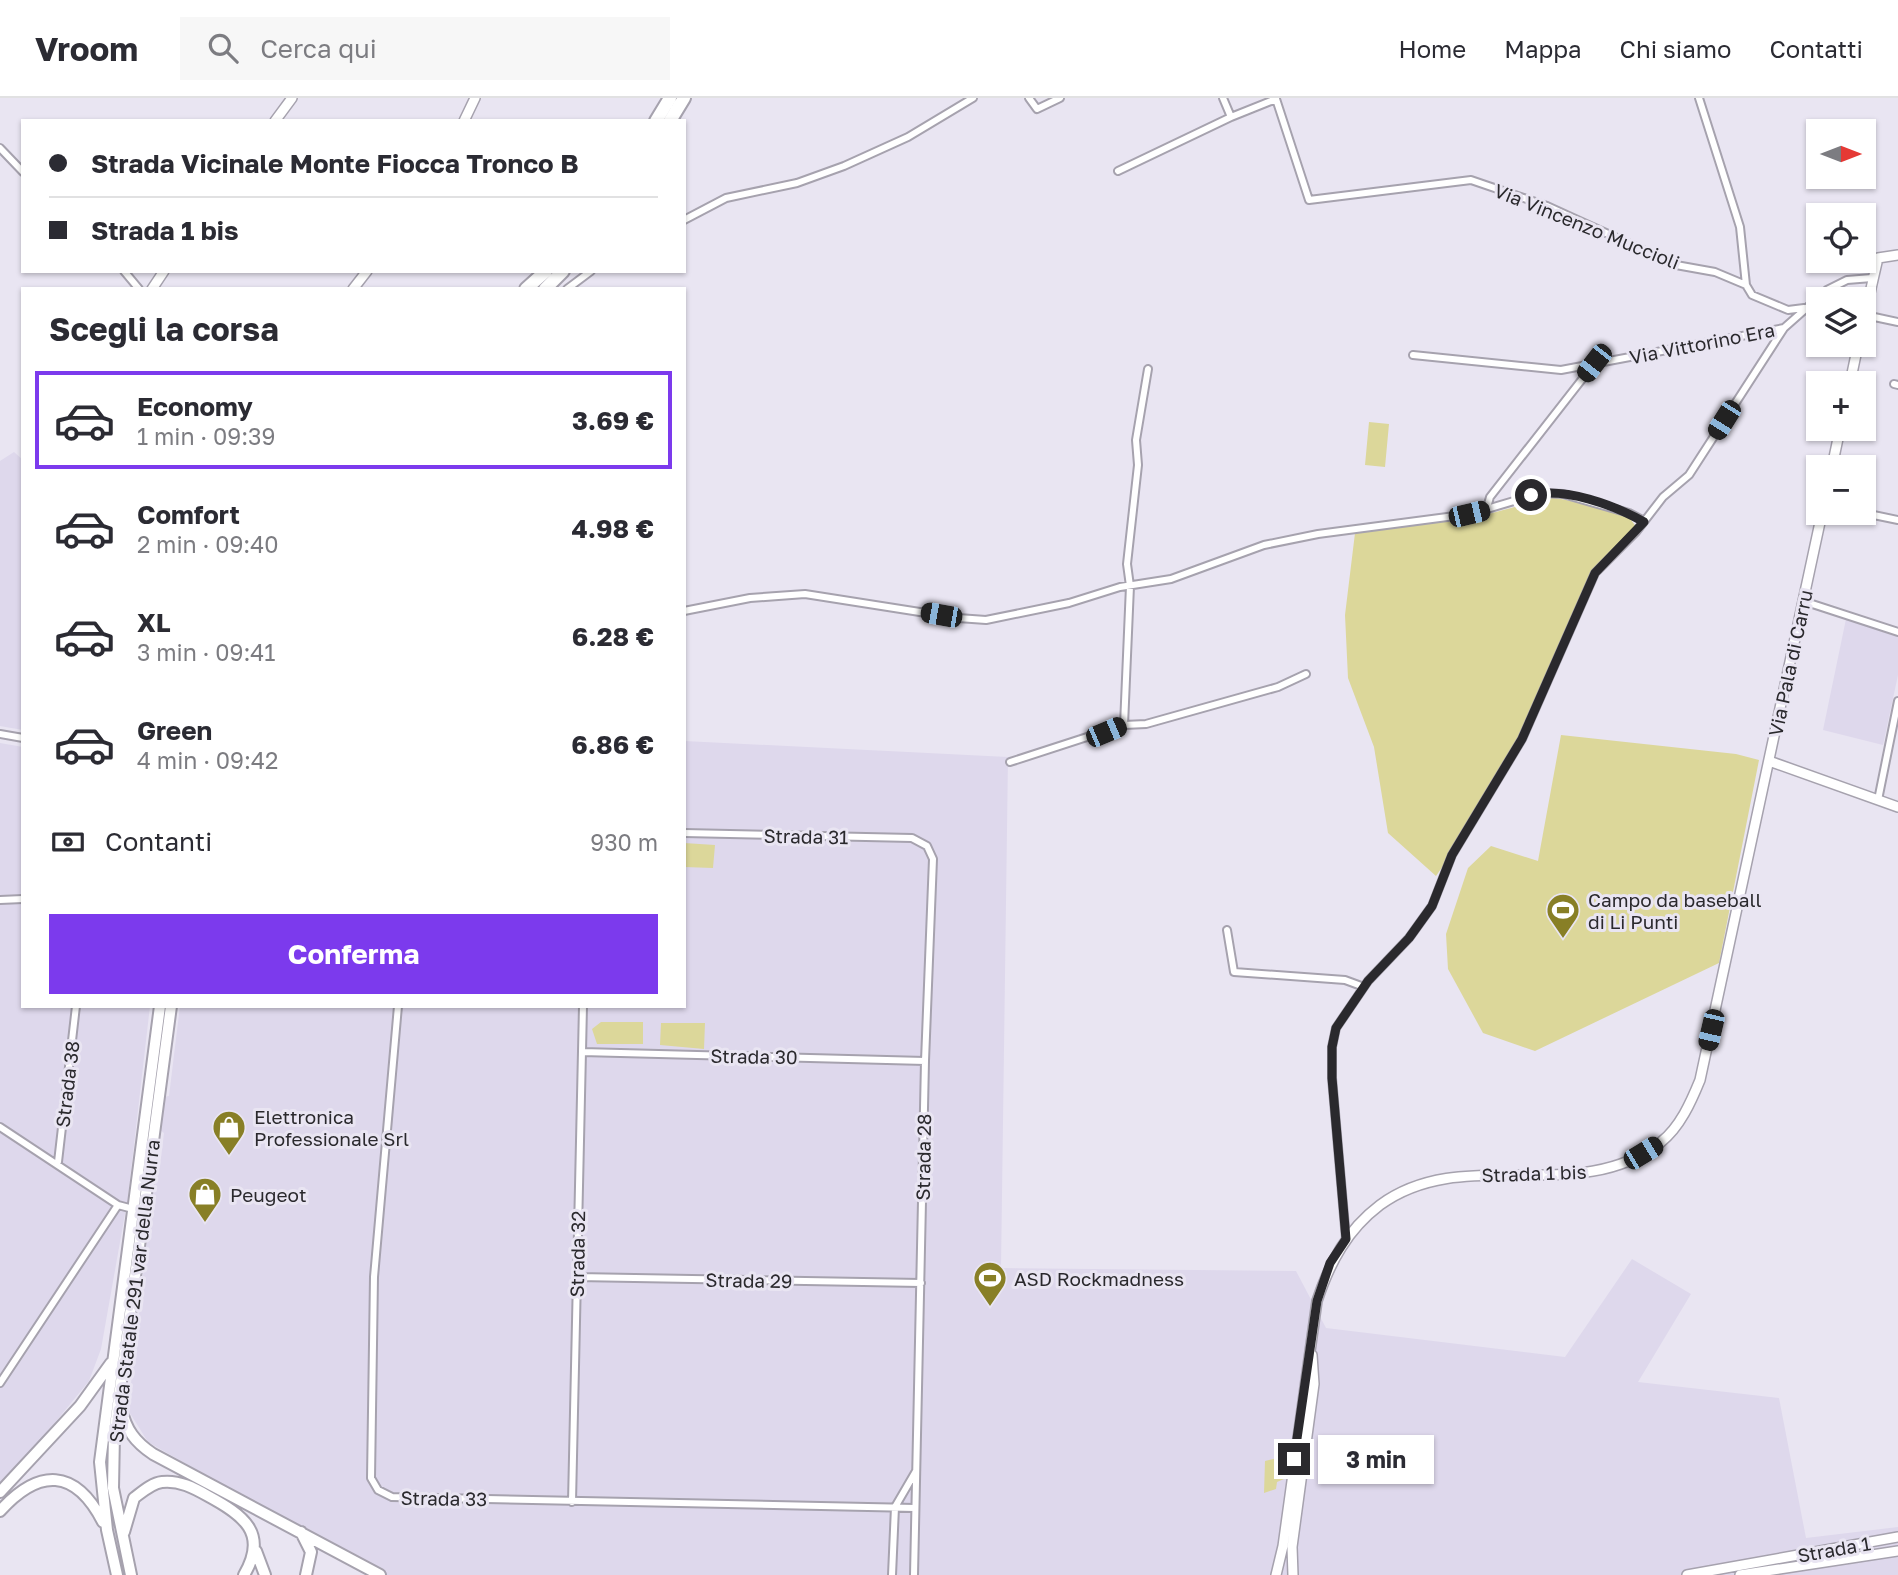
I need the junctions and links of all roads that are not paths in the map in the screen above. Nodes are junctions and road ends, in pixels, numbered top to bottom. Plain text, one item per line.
1 (475, 98) edge
2 (670, 98) edge
3 (684, 98) edge
4 (973, 98) edge
5 (1029, 98) edge
6 (1060, 98) edge
7 (1223, 98) edge
8 (1699, 98) edge
9 (1277, 99) edge
10 (287, 100) edge
11 (1231, 117) junction
12 (276, 119) edge
13 (465, 119) edge
14 (657, 119) edge
15 (671, 119) edge
16 (0, 148) edge
17 (21, 170) edge
18 (1118, 172) dead end
19 (686, 219) edge
20 (1898, 255) edge
21 (126, 273) edge
22 (365, 273) edge
23 (544, 273) edge
24 (561, 273) edge
25 (588, 273) edge
26 (1872, 278) junction
27 (1746, 285) junction
28 (137, 287) edge
29 (355, 287) edge
30 (528, 287) edge
31 (547, 287) edge
32 (570, 287) edge
33 (1870, 287) edge
34 (1804, 308) junction
35 (1876, 319) edge
36 (1898, 322) edge
37 (1784, 328) junction
38 (1413, 355) dead end
39 (1594, 363) junction
40 (1148, 369) dead end
41 (1486, 511) junction
42 (1876, 515) edge
43 (1898, 520) edge
44 (1644, 522) junction
45 (1819, 525) edge
46 (1129, 586) junction
47 (1803, 601) junction
48 (686, 611) edge
49 (1898, 632) edge
50 (1306, 674) dead end
51 (1898, 701) edge
52 (1124, 725) junction
53 (0, 734) edge
54 (21, 738) edge
55 (1769, 761) junction
56 (1010, 762) dead end
57 (1878, 800) junction
58 (1898, 807) edge
59 (686, 833) edge
60 (927, 846) joint
61 (21, 899) edge
62 (0, 900) edge
63 (1227, 930) dead end
64 (1364, 987) junction
65 (76, 1008) edge
66 (160, 1008) edge
67 (171, 1008) edge
68 (398, 1008) edge
69 (583, 1008) edge
70 (582, 1052) junction
71 (925, 1061) junction
72 (0, 1127) edge
73 (58, 1162) junction
74 (118, 1205) junction
75 (133, 1209) junction
76 (1346, 1239) junction
77 (577, 1277) junction
78 (921, 1283) junction
79 (1312, 1346) junction
80 (113, 1360) junction
81 (0, 1384) edge
82 (119, 1394) junction
83 (917, 1469) junction
84 (0, 1492) edge
85 (572, 1502) junction
86 (895, 1507) junction
87 (915, 1508) junction
88 (0, 1511) edge
89 (107, 1530) junction
90 (300, 1531) junction
91 (1898, 1537) edge
92 (123, 1538) junction
93 (254, 1545) junction
94 (1898, 1551) edge
95 (117, 1575) edge
96 (131, 1575) edge
97 (244, 1575) edge
98 (265, 1575) edge
99 (306, 1575) edge
100 (380, 1575) edge
101 (892, 1575) edge
102 (914, 1575) edge
103 (1276, 1575) edge
104 (1293, 1575) edge
105 (1687, 1575) edge
106 (1740, 1575) edge

1 - 13 street
2 - 14 highway
3 - 15 highway
4 - 19 street
5 - 6 street
7 - 11 street
8 - 27 street
9 - 11 street, Via Vincenzo Muccioli
9 - 27 street, Via Vincenzo Muccioli
10 - 12 street
11 - 18 street, Via Vincenzo Muccioli
16 - 17 street
20 - 26 street
21 - 28 street
22 - 29 street
23 - 30 highway
24 - 31 highway
25 - 32 street
26 - 33 street
26 - 34 street, Via Vittorino Era
27 - 34 street
34 - 37 street, Via Vittorino Era
35 - 36 street
37 - 39 street, Via Vittorino Era
37 - 44 street, Via Vittorino Era
38 - 39 street, Via Vittorino Era
39 - 41 street
40 - 46 street
41 - 44 street
41 - 46 street
42 - 43 street
44 - 64 street, Via Vittorino Era
45 - 47 street, Via Pala di Carru
46 - 48 street
46 - 52 street
47 - 49 street
47 - 55 street, Via Pala di Carru
50 - 52 street
51 - 57 street
52 - 56 street
53 - 54 street
55 - 57 street, Via Pala di Carru
55 - 76 street, Strada 1 bis
57 - 58 street, Via Pala di Carru
59 - 60 street, Strada 31
60 - 71 street, Strada 28
61 - 62 street
63 - 64 street
64 - 76 street, Via Vittorino Era
65 - 73 street, Strada 38
66 - 75 main road, Strada Statale 291 var della Nurra
67 - 82 main road, Strada Statale 291 var della Nurra
68 - 85 street, Strada 33
69 - 70 street, Strada 32
70 - 71 street, Strada 30
70 - 77 street, Strada 32
71 - 78 street, Strada 28
72 - 73 street, Strada 38
73 - 74 street, Strada 38
74 - 75 street, Strada 38
74 - 81 street
75 - 80 main road, Strada Statale 291 var della Nurra
76 - 79 street, Strada 1 bis
77 - 78 street, Strada 29
77 - 85 street, Strada 32
78 - 83 street, Strada 28
79 - 103 street, Strada 1 bis
79 - 104 street, Strada 1 bis
80 - 84 main road
80 - 89 main road, Strada Statale 291 var della Nurra
82 - 90 main road
82 - 92 main road, Strada Statale 291 var della Nurra
83 - 86 street, Strada 28
83 - 87 street, Strada 28
85 - 86 street, Strada 33
86 - 87 street, Strada 33
86 - 101 street, Strada 28
87 - 102 street, Strada 28
88 - 89 main road
89 - 95 main road, Strada Statale 291 var della Nurra
90 - 99 main road
90 - 100 main road
91 - 105 street, Strada 1
92 - 93 main road
92 - 96 main road, Strada Statale 291 var della Nurra
93 - 97 main road
93 - 98 main road
94 - 106 street, Strada 1

